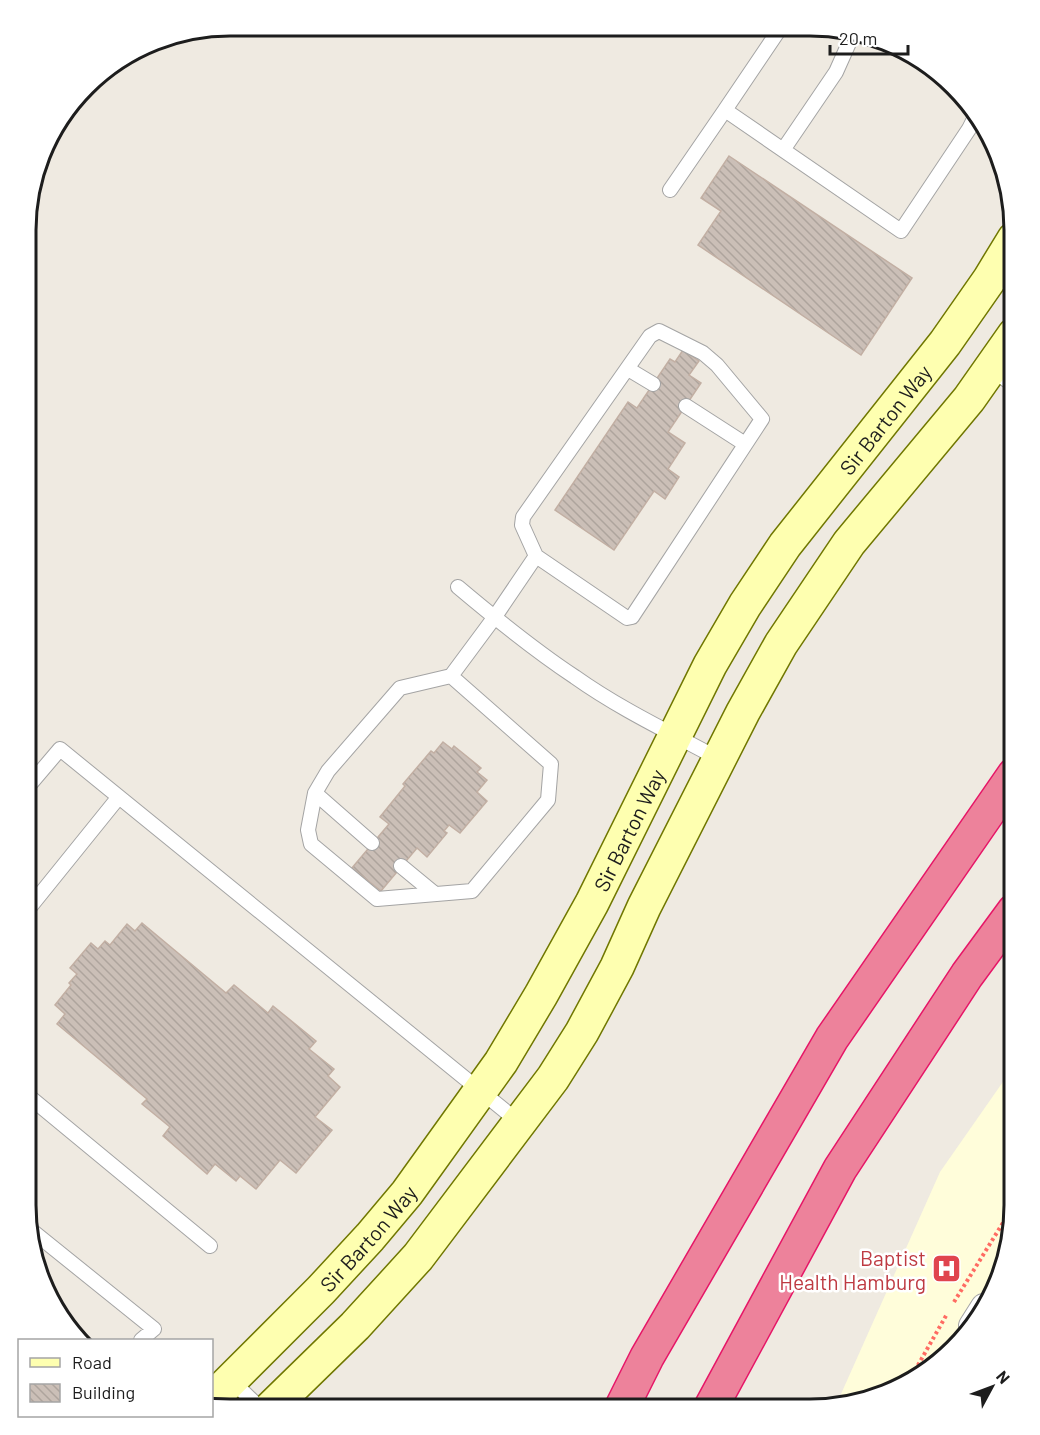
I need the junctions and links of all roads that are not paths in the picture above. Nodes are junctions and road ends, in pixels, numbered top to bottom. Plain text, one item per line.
1 (775, 36) edge
2 (850, 41) edge
3 (725, 110) junction
4 (972, 124) edge
5 (783, 150) junction
6 (670, 190) dead end
7 (1004, 255) edge
8 (628, 369) junction
9 (1002, 377) edge
10 (653, 384) dead end
11 (686, 406) dead end
12 (745, 444) junction
13 (536, 556) junction
14 (458, 587) dead end
15 (494, 618) junction
16 (451, 676) junction
17 (675, 735) junction
18 (719, 759) junction
19 (36, 777) edge
20 (1004, 789) edge
21 (315, 793) junction
22 (118, 798) junction
23 (372, 843) dead end
24 (401, 866) dead end
25 (435, 894) junction
26 (36, 900) edge
27 (1004, 925) edge
28 (480, 1092) junction
29 (36, 1102) edge
30 (520, 1123) junction
31 (39, 1237) edge
32 (210, 1246) dead end
33 (143, 1339) edge
34 (221, 1390) edge
35 (240, 1399) edge
36 (280, 1399) edge
37 (626, 1399) edge
38 (715, 1399) edge

1 - 3 lane
2 - 5 lane
3 - 5 lane
3 - 6 lane
4 - 5 lane
7 - 17 main road, Sir Barton Way
8 - 10 lane
8 - 12 lane
8 - 13 lane
9 - 18 main road
11 - 12 lane
12 - 13 lane
13 - 15 lane
14 - 15 lane
15 - 16 lane
15 - 17 lane
16 - 21 lane
16 - 25 lane
17 - 18 lane
17 - 28 main road, Sir Barton Way
18 - 30 main road
19 - 22 lane
20 - 37 highway
21 - 23 lane
21 - 25 lane
22 - 26 lane
22 - 28 lane
24 - 25 lane
27 - 38 highway
28 - 30 lane
28 - 34 main road, Sir Barton Way
29 - 32 lane
30 - 36 main road
31 - 33 lane
34 - 35 lane

